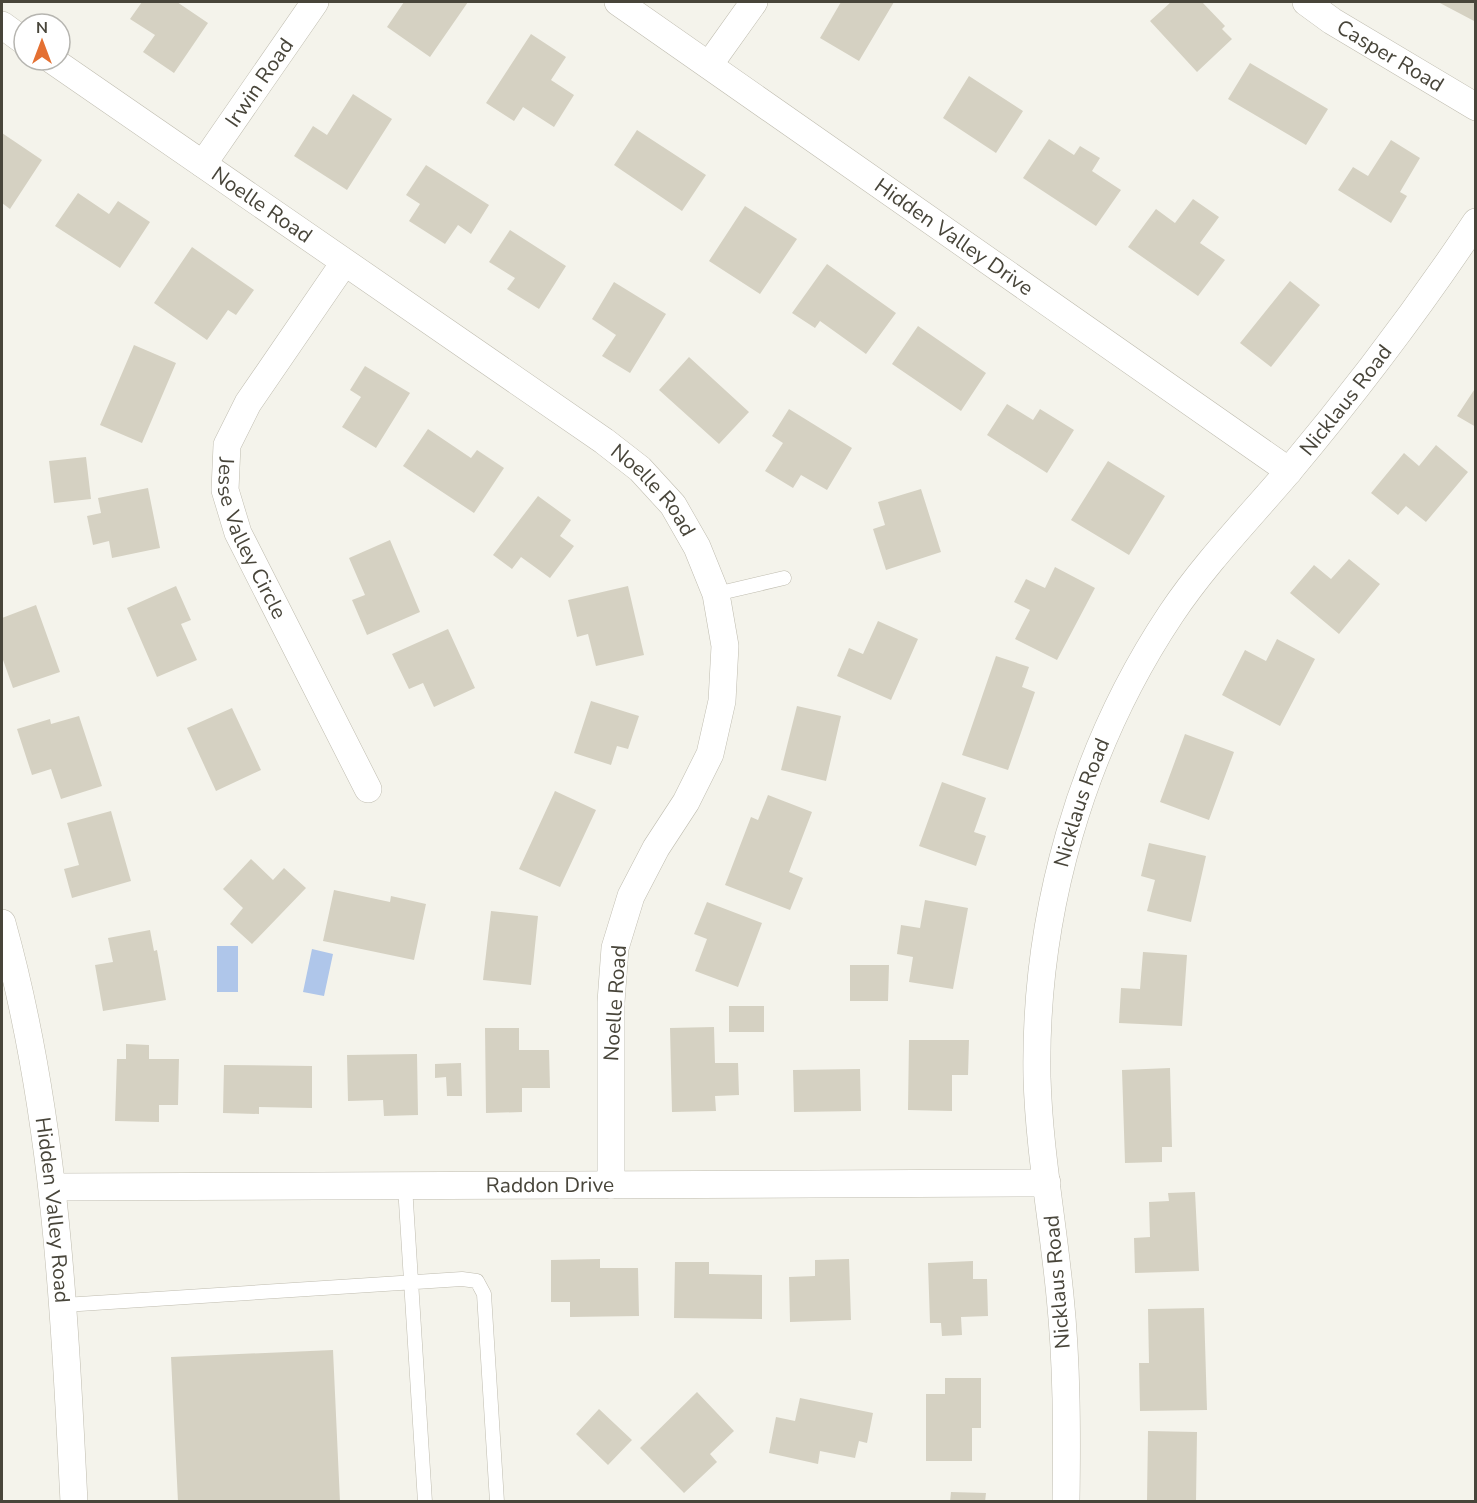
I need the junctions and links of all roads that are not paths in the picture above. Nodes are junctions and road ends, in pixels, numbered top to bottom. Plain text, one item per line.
1 (315, 2) edge
2 (618, 2) edge
3 (754, 2) edge
4 (1306, 2) edge
5 (709, 65) junction
6 (69, 72) edge
7 (1476, 107) edge
8 (203, 164) junction
9 (1476, 222) edge
10 (344, 263) junction
11 (1289, 471) junction
12 (784, 578) dead end
13 (716, 594) junction
14 (368, 789) dead end
15 (2, 923) edge
16 (1047, 1183) junction
17 (611, 1185) junction
18 (405, 1186) junction
19 (54, 1187) junction
20 (411, 1283) junction
21 (64, 1305) junction
22 (74, 1502) edge
23 (425, 1502) edge
24 (497, 1502) edge
25 (1066, 1502) edge

1 - 8 street, Irwin Road
2 - 5 street, Hidden Valley Drive
3 - 5 street
4 - 7 street, Casper Road
5 - 11 street, Hidden Valley Drive
6 - 8 street, Noelle Road
8 - 10 street, Noelle Road
9 - 11 street, Nicklaus Road
10 - 13 street, Noelle Road
10 - 14 street, Jesse Valley Circle
11 - 16 street, Nicklaus Road
12 - 13 lane
13 - 17 street, Noelle Road
15 - 19 street, Hidden Valley Road
16 - 17 street, Raddon Drive
16 - 25 street, Nicklaus Road
17 - 18 street, Raddon Drive
18 - 19 street, Raddon Drive
18 - 20 lane
19 - 21 street, Hidden Valley Road
20 - 21 lane
20 - 23 lane
20 - 24 lane
21 - 22 street, Hidden Valley Road

